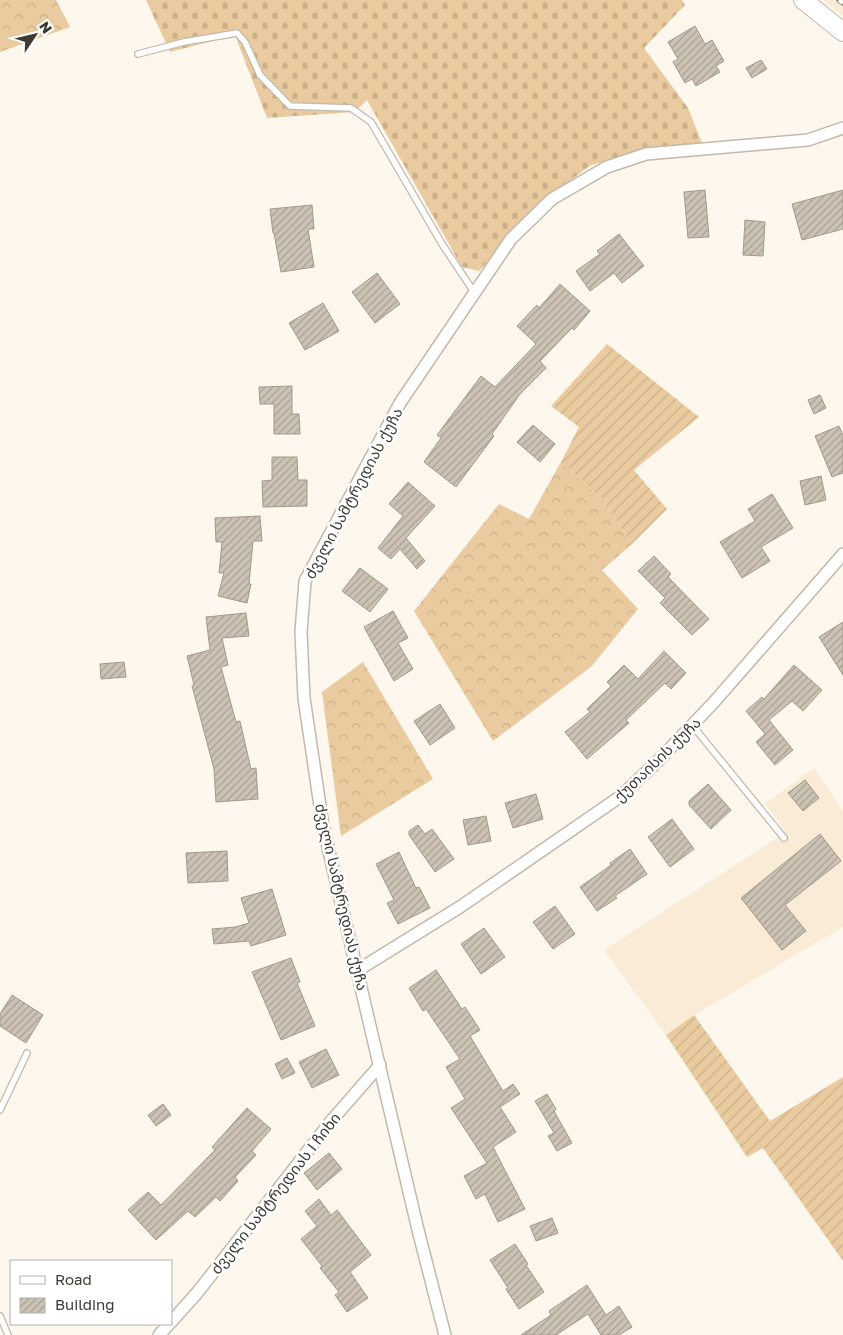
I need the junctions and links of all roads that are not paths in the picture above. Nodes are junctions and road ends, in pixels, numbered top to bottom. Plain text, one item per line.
1 (803, 0) edge
2 (843, 32) edge
3 (138, 54) dead end
4 (843, 128) edge
5 (474, 292) junction
6 (843, 554) edge
7 (692, 725) junction
8 (784, 838) dead end
9 (358, 970) junction
10 (27, 1053) dead end
11 (380, 1065) junction
12 (0, 1110) edge
13 (0, 1316) edge
14 (172, 1321) edge
15 (168, 1325) edge
16 (8, 1335) edge
17 (159, 1335) edge
18 (445, 1335) edge

1 - 2 main road
3 - 5 lane
4 - 5 street, ძველი სამტრედიას ქუჩა
5 - 9 street, ძველი სამტრედიას ქუჩა
6 - 7 street, ქუთაისის ქუჩა
7 - 8 lane
7 - 9 street, ქუთაისის ქუჩა
9 - 11 street, ძველი სამტრედიას ქუჩა
10 - 12 lane
11 - 14 street, ძველი სამტრედიას I ჩიხი
11 - 18 street, ძველი სამტრედიას ქუჩა
13 - 16 lane
15 - 17 street, ძველი სამტრედიას I ჩიხი

